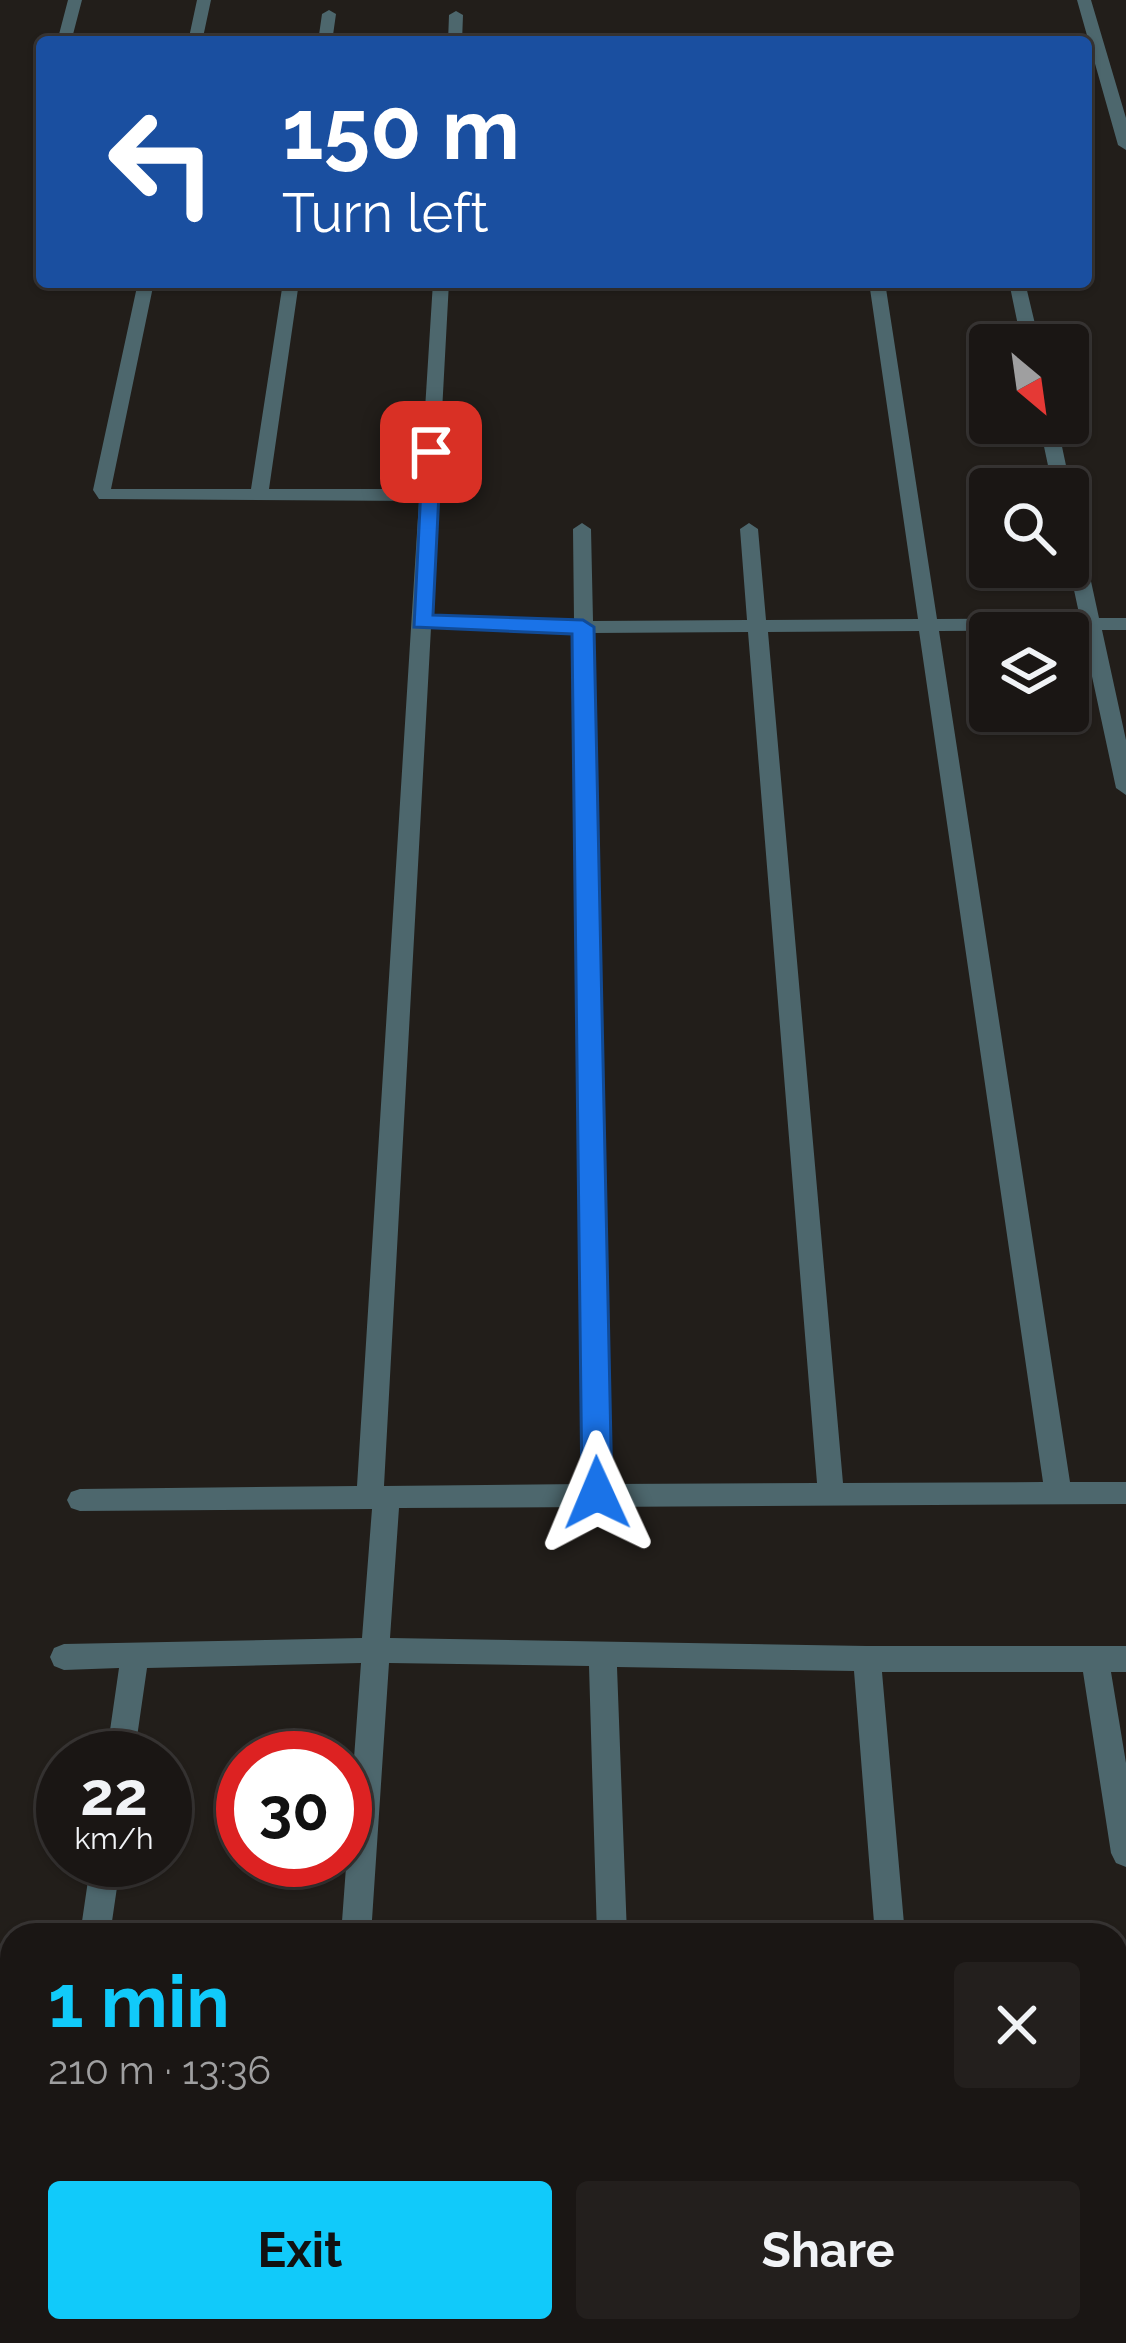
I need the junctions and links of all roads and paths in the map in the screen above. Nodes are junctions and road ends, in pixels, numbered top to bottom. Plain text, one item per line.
1 (75, 0) edge
2 (203, 0) edge
3 (1084, 0) edge
4 (329, 14) dead end
5 (456, 15) dead end
6 (66, 36) edge
7 (196, 36) edge
8 (326, 36) edge
9 (454, 36) edge
10 (1092, 89) edge
11 (1110, 89) junction
12 (1122, 118) edge
13 (1126, 146) edge
14 (145, 288) edge
15 (290, 288) edge
16 (441, 288) edge
17 (878, 288) edge
18 (1019, 288) edge
19 (1027, 324) edge
20 (428, 495) junction
21 (259, 496) junction
22 (749, 529) dead end
23 (582, 530) dead end
24 (1083, 588) edge
25 (422, 622) junction
26 (1091, 624) junction
27 (1126, 624) edge
28 (928, 625) junction
29 (757, 626) junction
30 (583, 627) junction
31 (1126, 788) edge
32 (597, 1493) junction
33 (1058, 1493) junction
34 (1126, 1493) edge
35 (831, 1496) junction
36 (378, 1497) junction
37 (80, 1500) dead end
38 (377, 1650) junction
39 (604, 1654) junction
40 (135, 1656) junction
41 (64, 1657) dead end
42 (1095, 1659) junction
43 (1126, 1659) edge
44 (866, 1660) junction
45 (124, 1731) edge
46 (1126, 1853) edge
47 (102, 1887) edge
48 (97, 1923) edge
49 (357, 1923) edge
50 (612, 1923) edge
51 (889, 1923) edge

1 - 6 street
2 - 7 street
3 - 11 street
4 - 8 street
5 - 9 street
10 - 11 street
11 - 12 street
12 - 13 street
14 - 21 street
15 - 21 street
16 - 20 street
17 - 28 street
18 - 19 street
20 - 21 street
20 - 25 street
22 - 29 street
23 - 30 street
24 - 26 street
25 - 30 street
25 - 36 street
26 - 27 street
26 - 28 street
26 - 31 street
28 - 29 street
28 - 33 street
29 - 30 street
29 - 35 street
30 - 32 street
32 - 35 street
32 - 36 street
33 - 34 street
33 - 35 street
36 - 37 street
36 - 38 street
38 - 39 street
38 - 40 street
38 - 49 street
39 - 44 street
39 - 50 street
40 - 41 street
40 - 45 street
42 - 43 street
42 - 44 street
42 - 46 street
44 - 51 street
47 - 48 street

